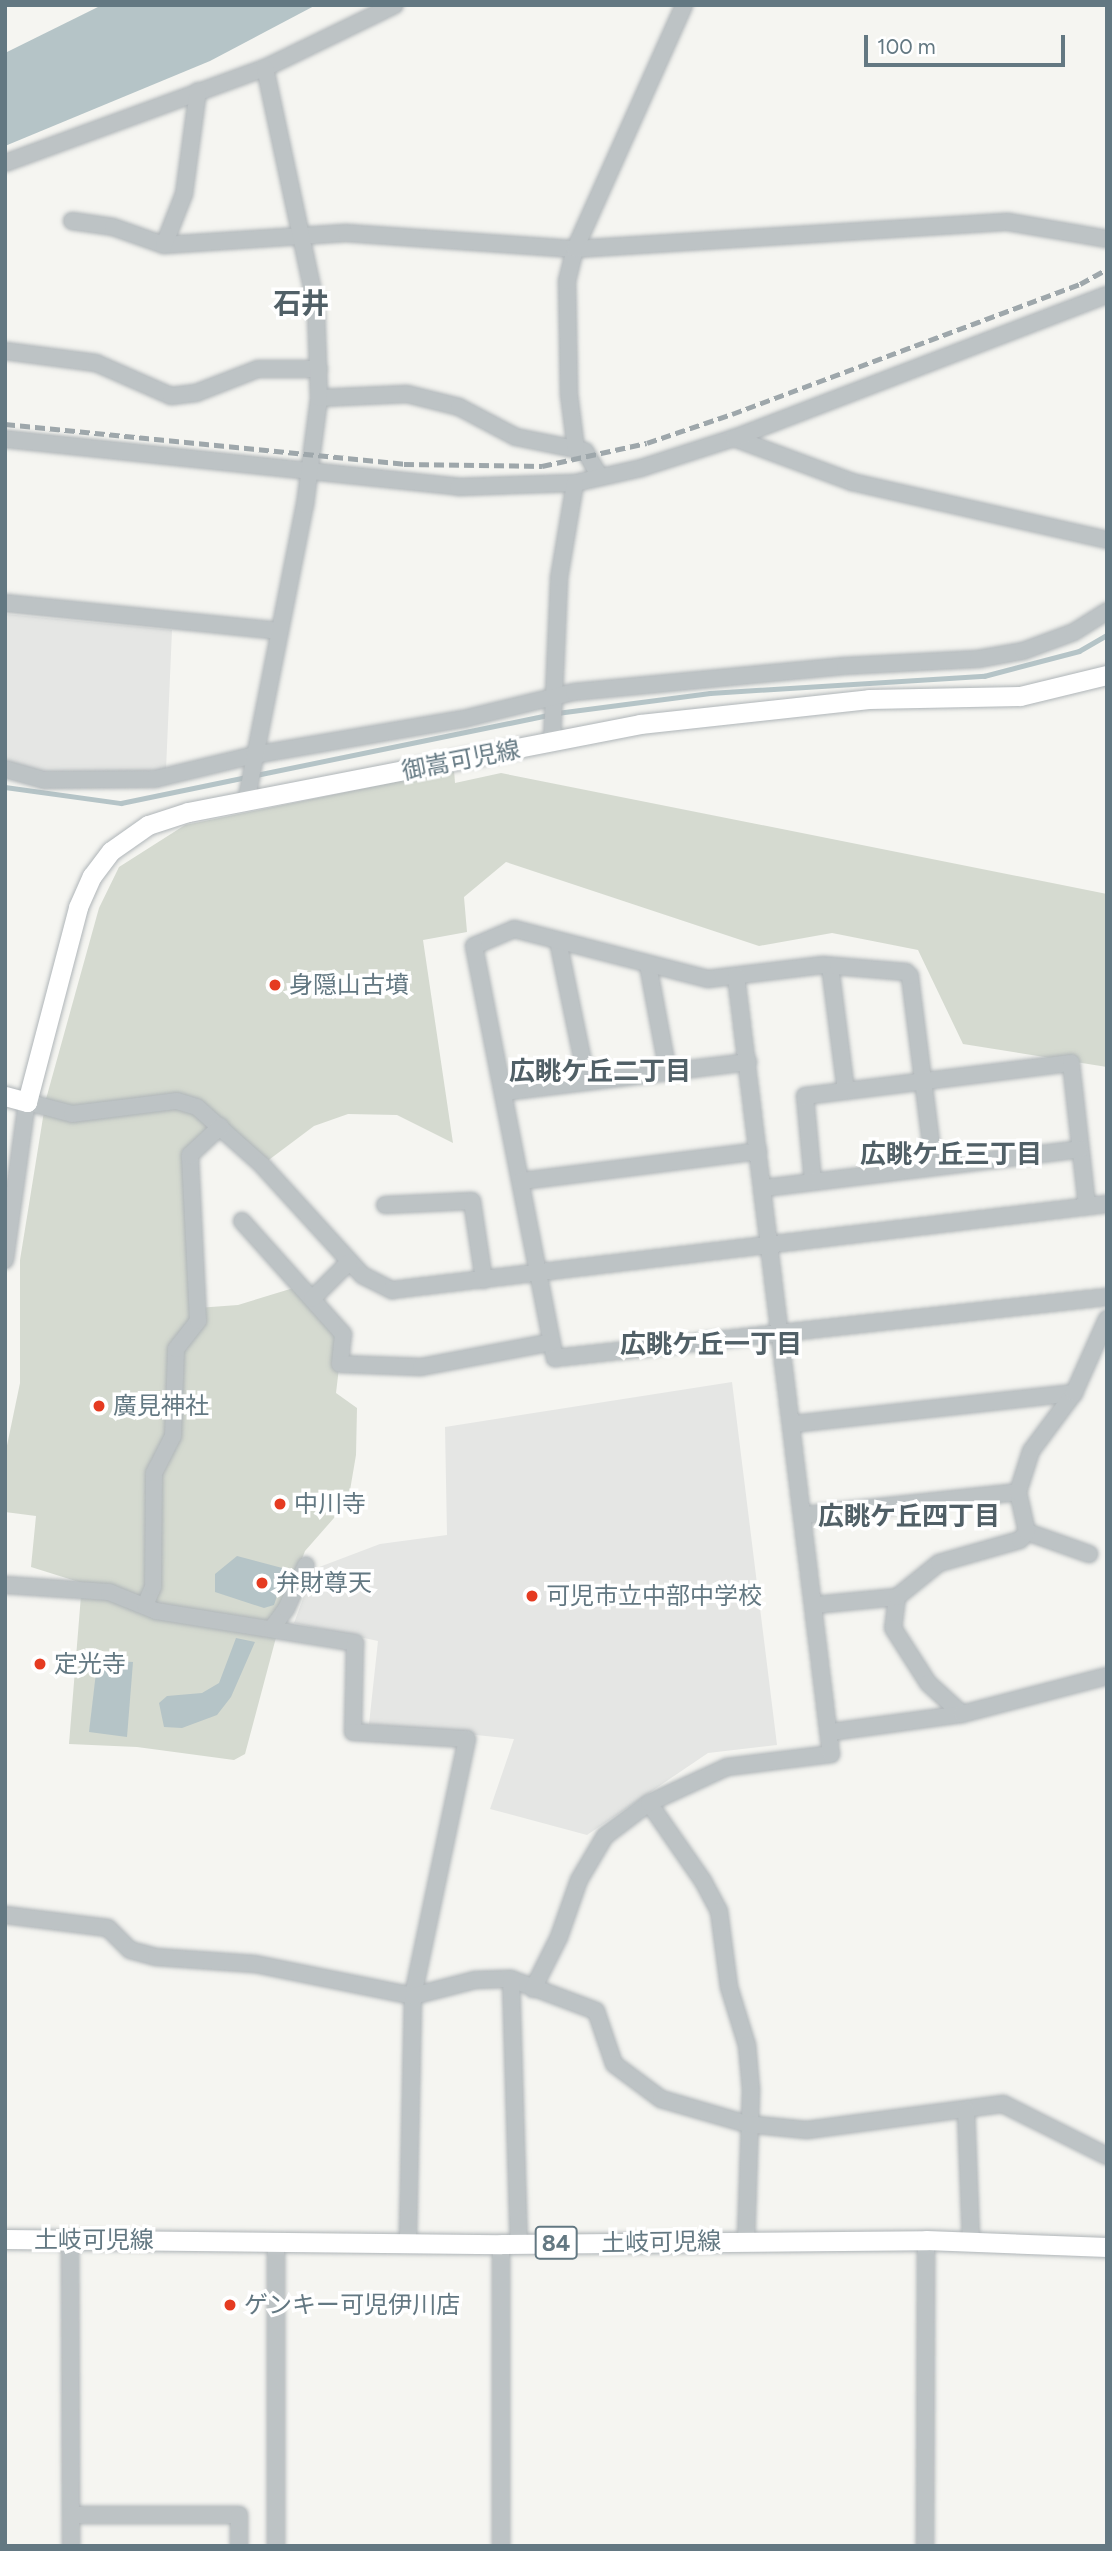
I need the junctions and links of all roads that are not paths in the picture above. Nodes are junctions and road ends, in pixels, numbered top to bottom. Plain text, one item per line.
1 (395, 5) edge
2 (684, 5) edge
3 (265, 68) junction
4 (198, 90) junction
5 (5, 163) edge
6 (72, 221) dead end
7 (303, 237) junction
8 (1107, 239) edge
9 (164, 245) junction
10 (575, 249) junction
11 (1107, 295) edge
12 (5, 351) edge
13 (319, 369) junction
14 (319, 398) junction
15 (5, 439) edge
16 (734, 439) junction
17 (576, 449) junction
18 (310, 474) junction
19 (600, 477) junction
20 (575, 483) junction
21 (1107, 540) edge
22 (5, 603) edge
23 (1107, 611) edge
24 (280, 631) junction
25 (1107, 675) edge
26 (553, 701) junction
27 (552, 732) junction
28 (254, 755) junction
29 (5, 769) edge
30 (246, 802) junction
31 (558, 941) junction
32 (649, 965) junction
33 (830, 966) junction
34 (736, 976) junction
35 (748, 1062) junction
36 (668, 1072) junction
37 (587, 1081) junction
38 (923, 1082) junction
39 (845, 1091) junction
40 (503, 1092) junction
41 (5, 1096) edge
42 (27, 1102) junction
43 (221, 1126) junction
44 (1080, 1149) junction
45 (758, 1152) junction
46 (934, 1167) junction
47 (523, 1181) junction
48 (813, 1182) junction
49 (764, 1188) junction
50 (1107, 1204) edge
51 (385, 1205) dead end
52 (1087, 1206) junction
53 (242, 1221) dead end
54 (770, 1245) junction
55 (5, 1260) edge
56 (349, 1262) junction
57 (540, 1273) junction
58 (484, 1280) junction
59 (1107, 1297) edge
60 (312, 1299) junction
61 (1107, 1319) edge
62 (781, 1334) junction
63 (552, 1342) junction
64 (1074, 1394) junction
65 (793, 1424) junction
66 (1018, 1492) junction
67 (804, 1515) junction
68 (1027, 1532) junction
69 (1089, 1554) dead end
70 (306, 1565) dead end
71 (5, 1585) edge
72 (897, 1597) junction
73 (145, 1605) junction
74 (815, 1605) junction
75 (272, 1628) junction
76 (1107, 1676) edge
77 (962, 1714) junction
78 (831, 1732) junction
79 (649, 1803) junction
80 (5, 1915) edge
81 (511, 1979) junction
82 (533, 1989) junction
83 (413, 1996) junction
84 (966, 2110) junction
85 (747, 2124) junction
86 (1107, 2156) edge
87 (5, 2239) edge
88 (70, 2239) junction
89 (926, 2240) junction
90 (408, 2241) junction
91 (746, 2241) junction
92 (276, 2242) junction
93 (971, 2242) junction
94 (510, 2244) junction
95 (1107, 2247) edge
96 (71, 2515) junction
97 (71, 2546) edge
98 (239, 2546) edge
99 (276, 2546) edge
100 (501, 2546) edge
101 (925, 2546) edge

1 - 3 street
2 - 10 street
3 - 4 street
3 - 7 street
4 - 5 street
4 - 9 street
6 - 9 street
7 - 9 street
7 - 10 street
7 - 13 street
8 - 10 street
10 - 17 street
11 - 16 street
12 - 13 street
13 - 14 street
14 - 17 street
14 - 18 street
15 - 18 street
16 - 19 street
16 - 21 street
17 - 19 street
18 - 20 street
18 - 24 street
19 - 20 street
20 - 26 street
22 - 24 street
23 - 26 street
24 - 28 street
25 - 27 main road, 御嵩可児線
26 - 27 street
26 - 28 street
27 - 30 main road, 御嵩可児線
28 - 29 street
28 - 30 street
30 - 42 main road, 御嵩可児線
31 - 32 street
31 - 37 street
31 - 40 street
32 - 34 street
32 - 36 street
33 - 34 street
33 - 38 street
33 - 39 street
34 - 35 street
35 - 36 street
35 - 45 street
36 - 37 street
37 - 40 street
38 - 39 street
38 - 44 street
38 - 46 street
39 - 48 street
40 - 47 street
41 - 42 main road
42 - 43 street
42 - 55 street
43 - 56 street
43 - 73 street
44 - 46 street
44 - 52 street
45 - 47 street
45 - 49 street
46 - 48 street
47 - 57 street
48 - 49 street
49 - 54 street
50 - 52 street
51 - 58 street
52 - 54 street
53 - 60 street
54 - 57 street
54 - 62 street
56 - 58 street
56 - 60 street
57 - 58 street
57 - 63 street
59 - 62 street
60 - 63 street
61 - 64 street
62 - 63 street
62 - 65 street
64 - 65 street
64 - 66 street
65 - 67 street
66 - 67 street
66 - 68 street
67 - 74 street
68 - 69 street
68 - 72 street
70 - 75 street
71 - 73 street
72 - 74 street
72 - 77 street
73 - 75 street
74 - 78 street
75 - 83 street
76 - 77 street
77 - 78 street
78 - 79 street
79 - 82 street
79 - 85 street
80 - 83 street
81 - 82 street
81 - 83 street
81 - 94 street
82 - 85 street
83 - 90 street
84 - 85 street
84 - 86 street
84 - 93 street
85 - 91 street
87 - 88 main road, 土岐可児線 / 84
88 - 92 main road, 土岐可児線 / 84
88 - 96 street
89 - 91 main road, 土岐可児線 / 84
89 - 93 main road, 土岐可児線 / 84
89 - 101 street
90 - 92 main road, 土岐可児線 / 84
90 - 94 main road, 土岐可児線 / 84
91 - 94 main road, 土岐可児線 / 84
92 - 99 street
93 - 95 main road, 土岐可児線 / 84
94 - 100 street
96 - 97 street
96 - 98 street

